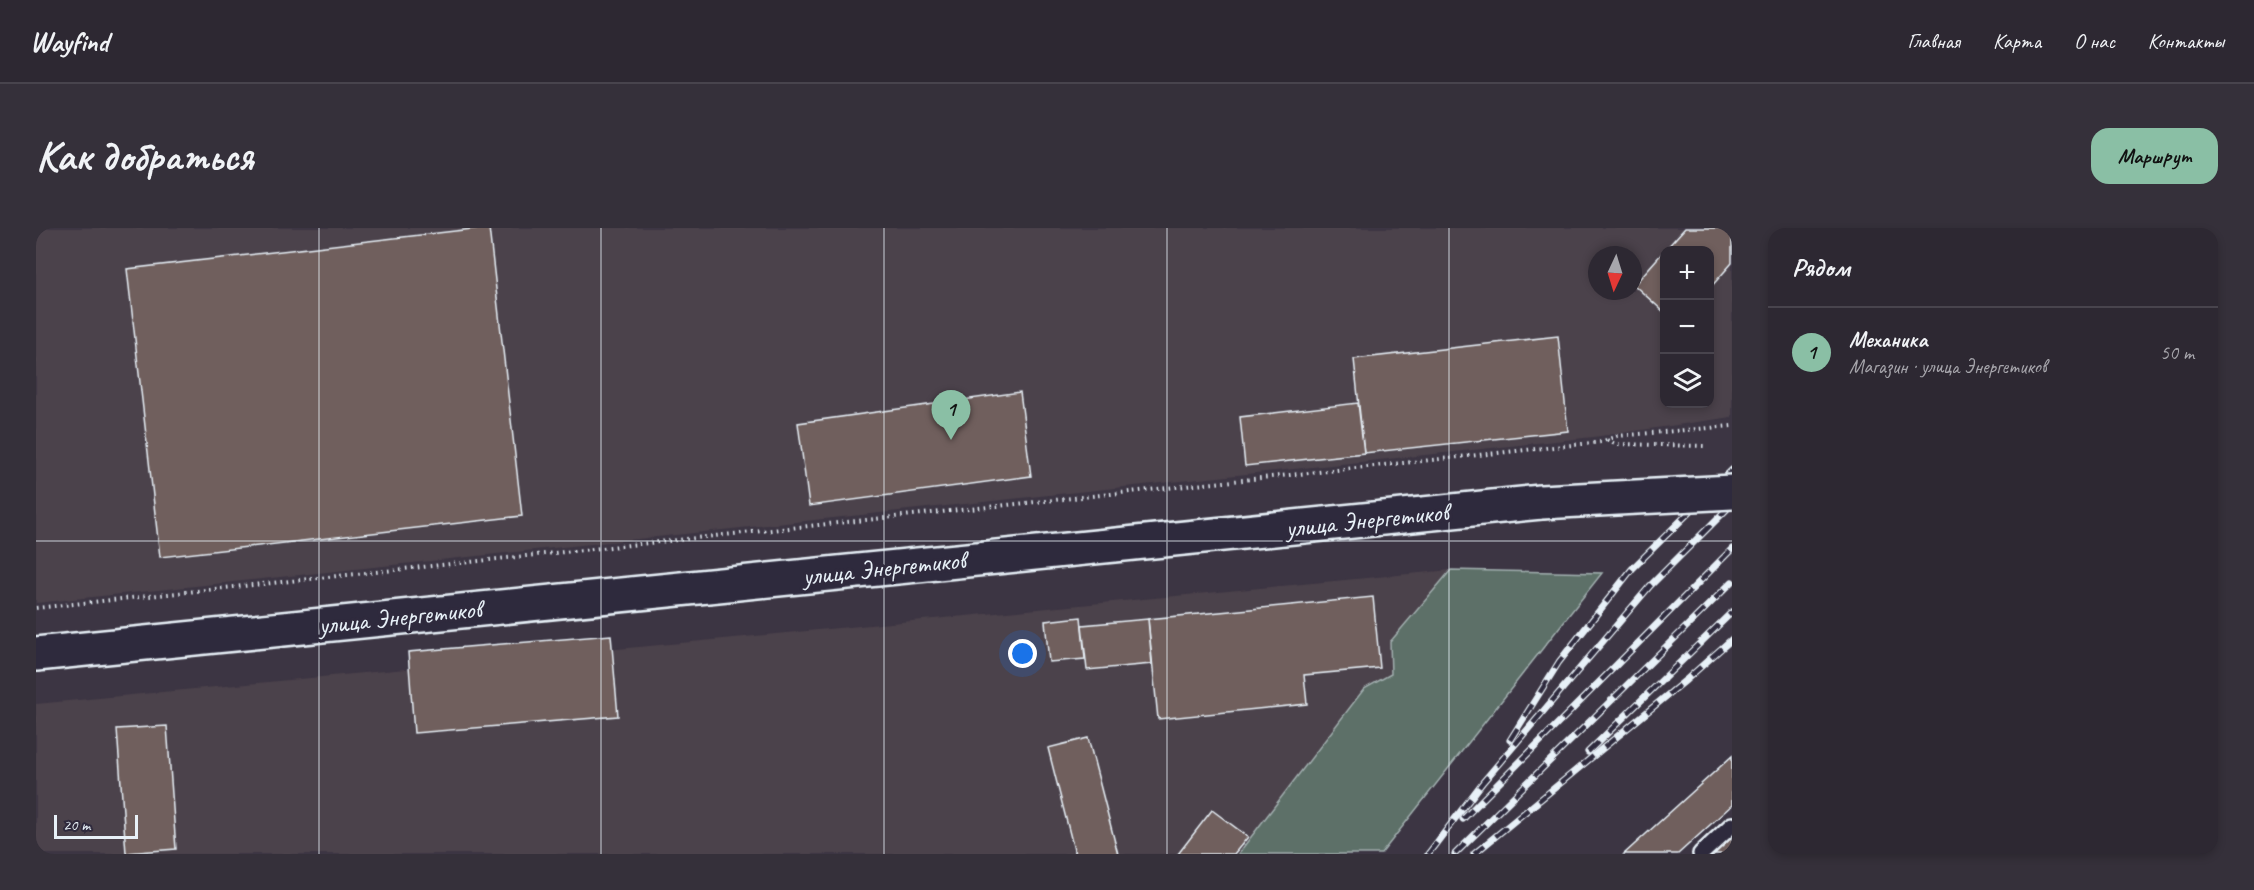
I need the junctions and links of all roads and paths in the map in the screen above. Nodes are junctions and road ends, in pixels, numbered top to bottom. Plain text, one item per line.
1 (1732, 426) edge
2 (1607, 440) junction
3 (1704, 446) dead end
4 (1732, 492) edge
5 (36, 608) edge
6 (36, 654) edge
7 (1732, 825) edge
8 (1701, 854) edge

1 - 2 path
2 - 3 path
2 - 5 path
4 - 6 main road, улица Энергетиков, bridge
7 - 8 lane

